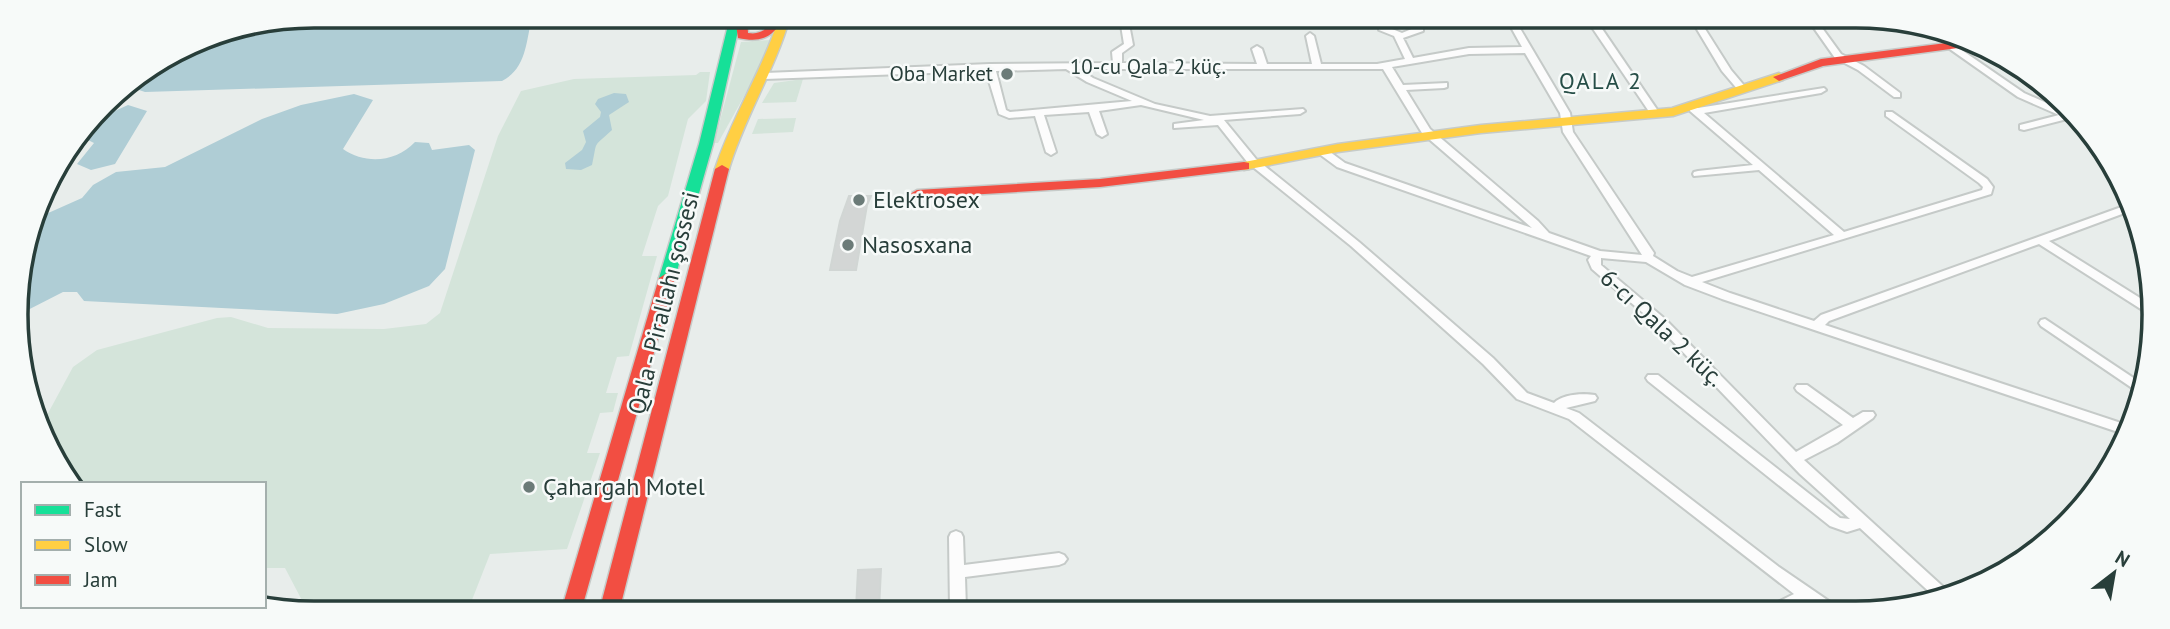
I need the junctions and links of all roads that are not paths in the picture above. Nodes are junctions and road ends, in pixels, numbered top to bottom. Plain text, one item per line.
1 (736, 28) edge
2 (741, 28) edge
3 (773, 28) edge
4 (783, 28) edge
5 (1126, 28) edge
6 (1382, 28) dead end
7 (1419, 28) edge
8 (1516, 28) edge
9 (1596, 28) edge
10 (1700, 28) edge
11 (1818, 28) edge
12 (1400, 35) junction
13 (1310, 36) dead end
14 (1950, 45) joint
15 (1257, 49) dead end
16 (1528, 50) junction
17 (1410, 60) junction
18 (1847, 60) junction
19 (1068, 66) junction
20 (1118, 66) junction
21 (989, 67) junction
22 (1263, 67) junction
23 (1317, 67) junction
24 (1387, 67) junction
25 (765, 76) junction
26 (1444, 85) dead end
27 (1400, 88) junction
28 (1742, 89) junction
29 (1821, 90) dead end
30 (1897, 95) dead end
31 (1142, 102) junction
32 (1093, 109) junction
33 (1693, 109) junction
34 (2056, 110) edge
35 (1300, 111) dead end
36 (1039, 114) junction
37 (1655, 114) junction
38 (1889, 114) dead end
39 (2064, 119) edge
40 (1216, 120) junction
41 (1566, 122) junction
42 (1178, 126) dead end
43 (2024, 128) dead end
44 (1102, 134) dead end
45 (1431, 135) junction
46 (1322, 151) junction
47 (1051, 152) dead end
48 (1257, 165) junction
49 (1761, 167) junction
50 (1698, 174) dead end
51 (917, 194) dead end
52 (2122, 211) edge
53 (1545, 236) junction
54 (1843, 237) junction
55 (2042, 241) junction
56 (1598, 254) junction
57 (1647, 257) junction
58 (1689, 282) junction
59 (2141, 304) edge
60 (2045, 323) dead end
61 (1816, 327) junction
62 (1653, 378) dead end
63 (2133, 383) edge
64 (1802, 388) dead end
65 (1590, 398) dead end
66 (1558, 408) junction
67 (1868, 415) dead end
68 (1853, 425) junction
69 (2118, 427) edge
70 (1794, 458) junction
71 (1862, 522) junction
72 (956, 537) dead end
73 (1059, 559) dead end
74 (958, 572) junction
75 (1936, 589) edge
76 (1807, 596) junction
77 (574, 601) edge
78 (612, 601) edge
79 (958, 601) edge
80 (1797, 601) edge
81 (1815, 601) edge

1 - 77 main road, Qala - Pirallahı şossesi
2 - 3 main road
4 - 25 main road, Qala - Pirallahı şossesi
5 - 20 street
6 - 12 street
7 - 12 street
8 - 16 street, 6-cı Qala 2 küç.
9 - 37 street
10 - 28 street
11 - 18 street
12 - 17 street
13 - 23 street
14 - 18 main road
14 - 34 street
15 - 22 street
16 - 17 street, 10-cu Qala 2 küç.
16 - 41 street, 6-cı Qala 2 küç.
17 - 24 street, 10-cu Qala 2 küç.
18 - 28 main road
18 - 30 street
19 - 20 street, 10-cu Qala 2 küç.
19 - 21 street, 10-cu Qala 2 küç.
19 - 31 street
20 - 22 street, 10-cu Qala 2 küç.
21 - 25 street, 10-cu Qala 2 küç.
21 - 36 street
22 - 23 street, 10-cu Qala 2 küç.
23 - 24 street, 10-cu Qala 2 küç.
24 - 27 street
25 - 78 main road, Qala - Pirallahı şossesi
26 - 27 street
27 - 45 street
28 - 33 main road
29 - 33 street
31 - 32 street
31 - 40 street
32 - 36 street
32 - 44 street
33 - 37 main road
33 - 49 street
35 - 40 street
36 - 47 street
37 - 41 main road
38 - 54 street
39 - 43 street
40 - 42 street
40 - 48 street
41 - 45 main road
41 - 57 street, 6-cı Qala 2 küç.
45 - 46 main road
45 - 53 street
46 - 48 main road
46 - 53 street
48 - 51 main road
48 - 66 street
49 - 50 street
49 - 54 street
52 - 55 street
53 - 56 street
54 - 58 street
55 - 59 street
55 - 61 street
56 - 57 street, 6-cı Qala 2 küç.
56 - 70 street, 6-cı Qala 2 küç.
57 - 58 street
58 - 61 street
60 - 63 street
61 - 69 street
62 - 71 street
64 - 68 street
65 - 66 street
66 - 76 street
67 - 68 street
68 - 70 street
70 - 71 street, 6-cı Qala 2 küç.
71 - 75 street, 6-cı Qala 2 küç.
72 - 74 street
73 - 74 street
74 - 79 street
76 - 80 street
76 - 81 street

